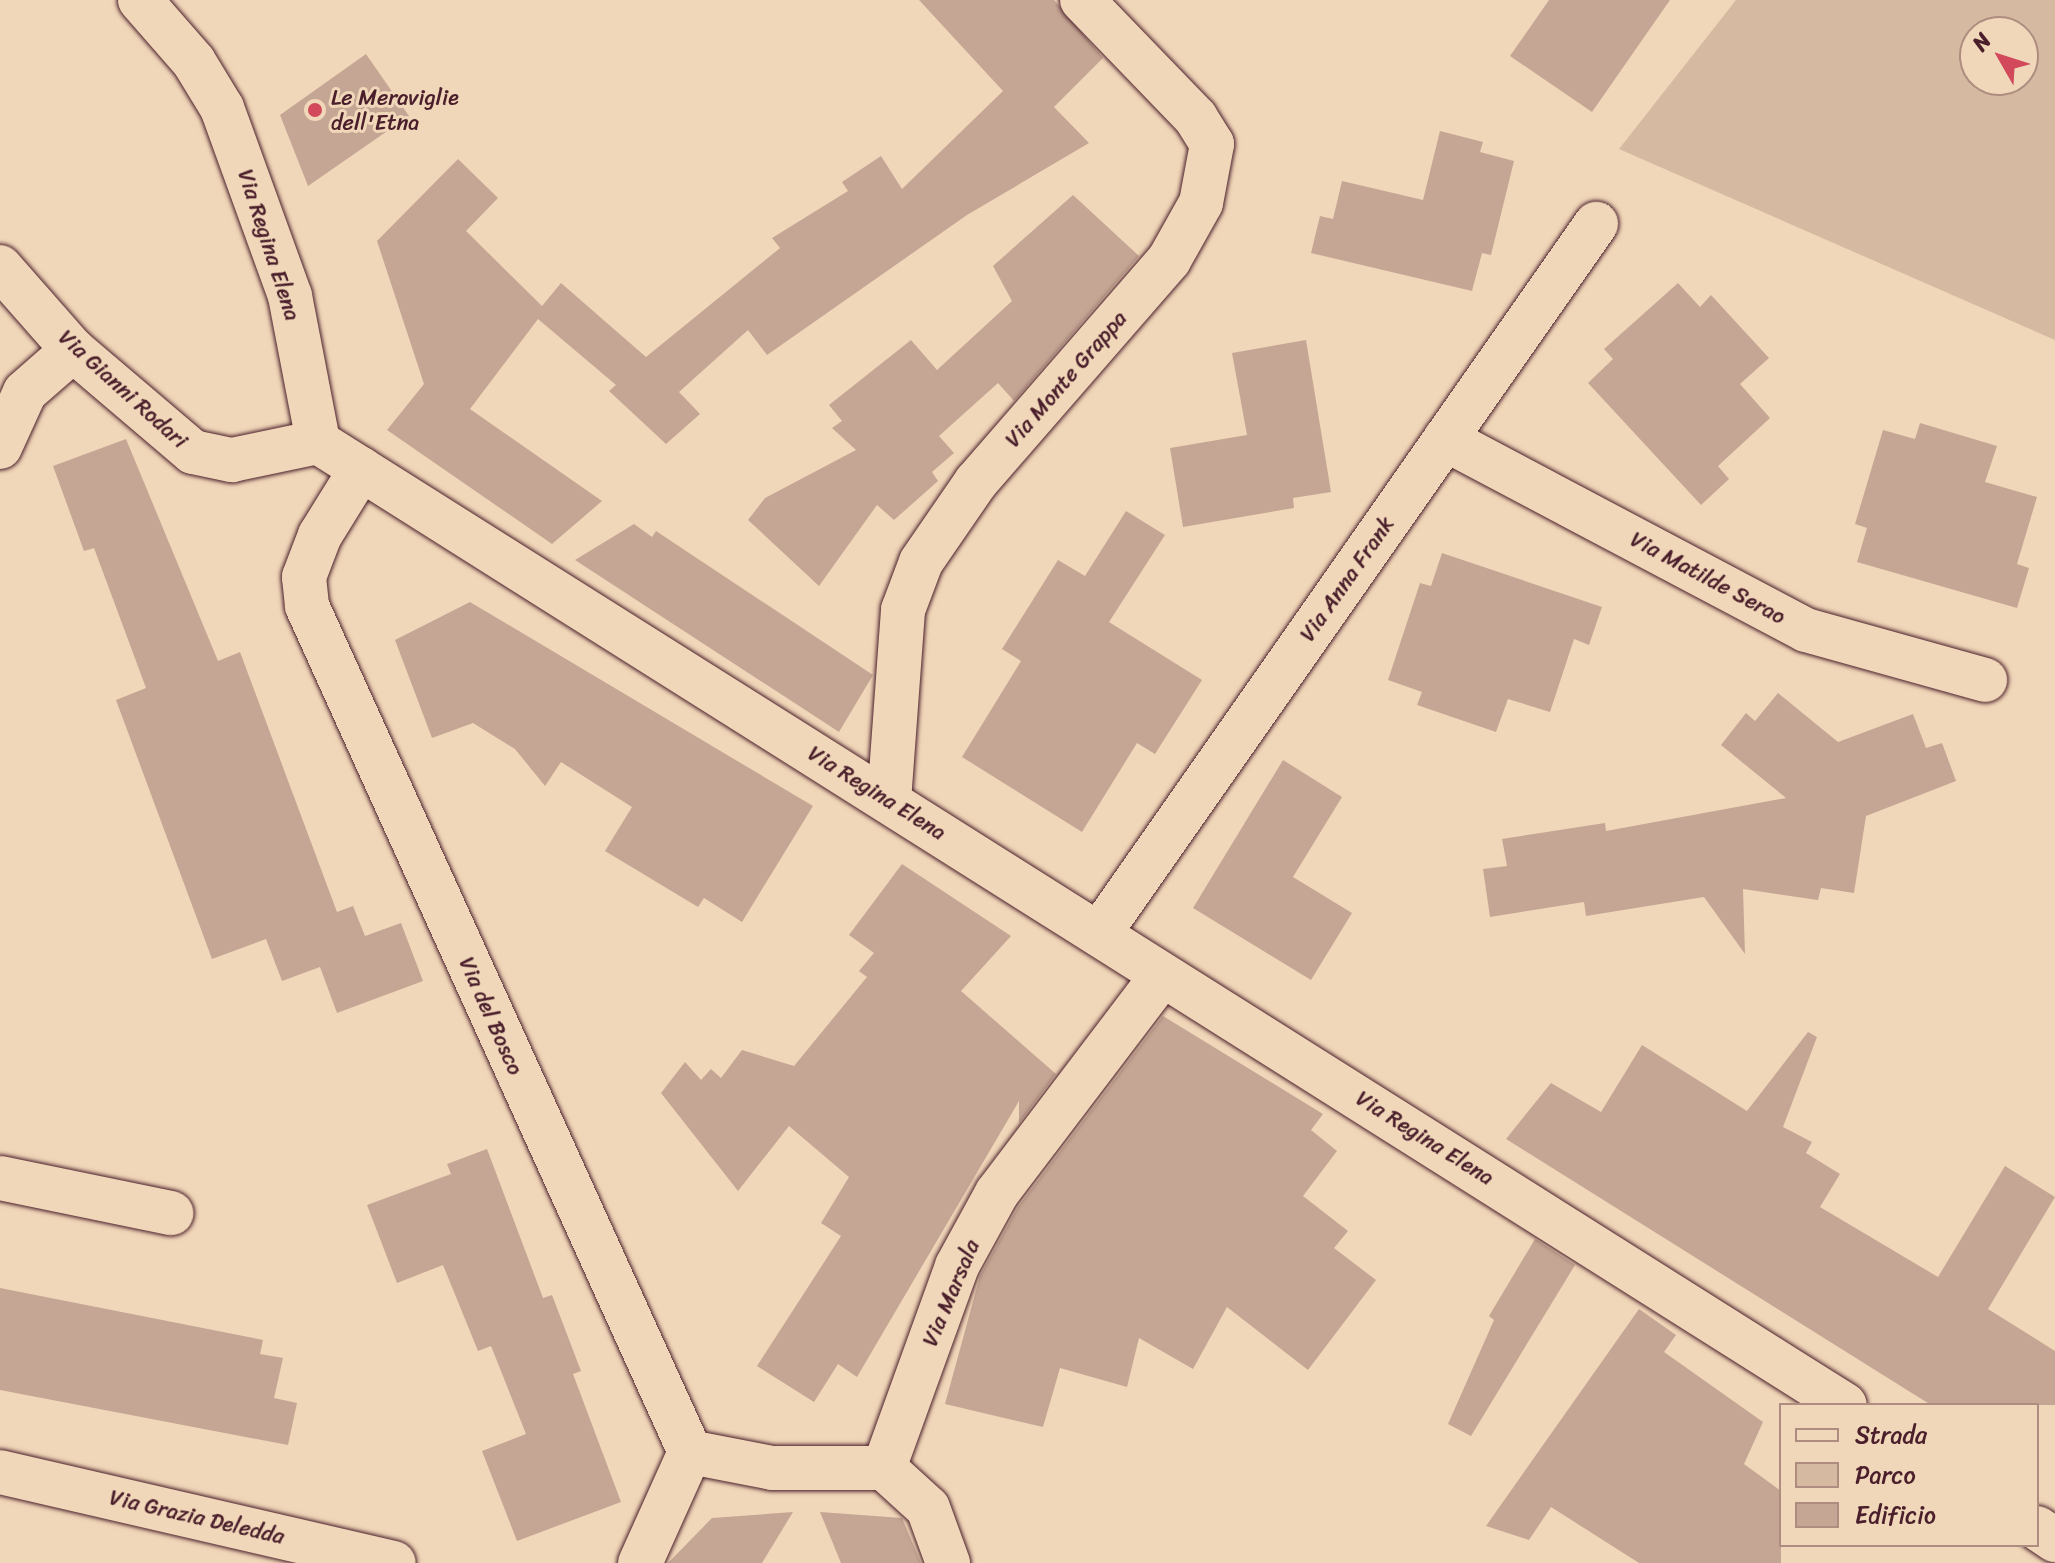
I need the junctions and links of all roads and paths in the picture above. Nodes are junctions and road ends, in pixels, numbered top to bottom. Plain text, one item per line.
1 (140, 0) edge
2 (1082, 0) edge
3 (1596, 224) dead end
4 (0, 267) edge
5 (73, 350) junction
6 (1445, 439) junction
7 (318, 442) junction
8 (0, 447) edge
9 (361, 469) junction
10 (1985, 680) dead end
11 (889, 801) junction
12 (1099, 934) junction
13 (1162, 976) junction
14 (0, 1178) edge
15 (171, 1213) dead end
16 (1842, 1403) edge
17 (690, 1452) junction
18 (884, 1468) junction
19 (0, 1472) edge
20 (394, 1563) edge
21 (640, 1563) edge
22 (948, 1563) edge

1 - 7 street, Via Regina Elena
2 - 11 street, Via Monte Grappa
3 - 6 street, Via Anna Frank
4 - 5 street, Via Gianni Rodari
5 - 7 street, Via Gianni Rodari
5 - 8 street
6 - 10 street, Via Matilde Serao
6 - 12 street, Via Anna Frank
7 - 9 street, Via Regina Elena
9 - 11 street, Via Regina Elena
9 - 17 street, Via del Bosco
11 - 12 street, Via Regina Elena
12 - 13 street, Via Regina Elena
13 - 16 street, Via Regina Elena
13 - 18 street, Via Marsala
14 - 15 street
17 - 18 street
17 - 21 street
18 - 22 street
19 - 20 street, Via Grazia Deledda

